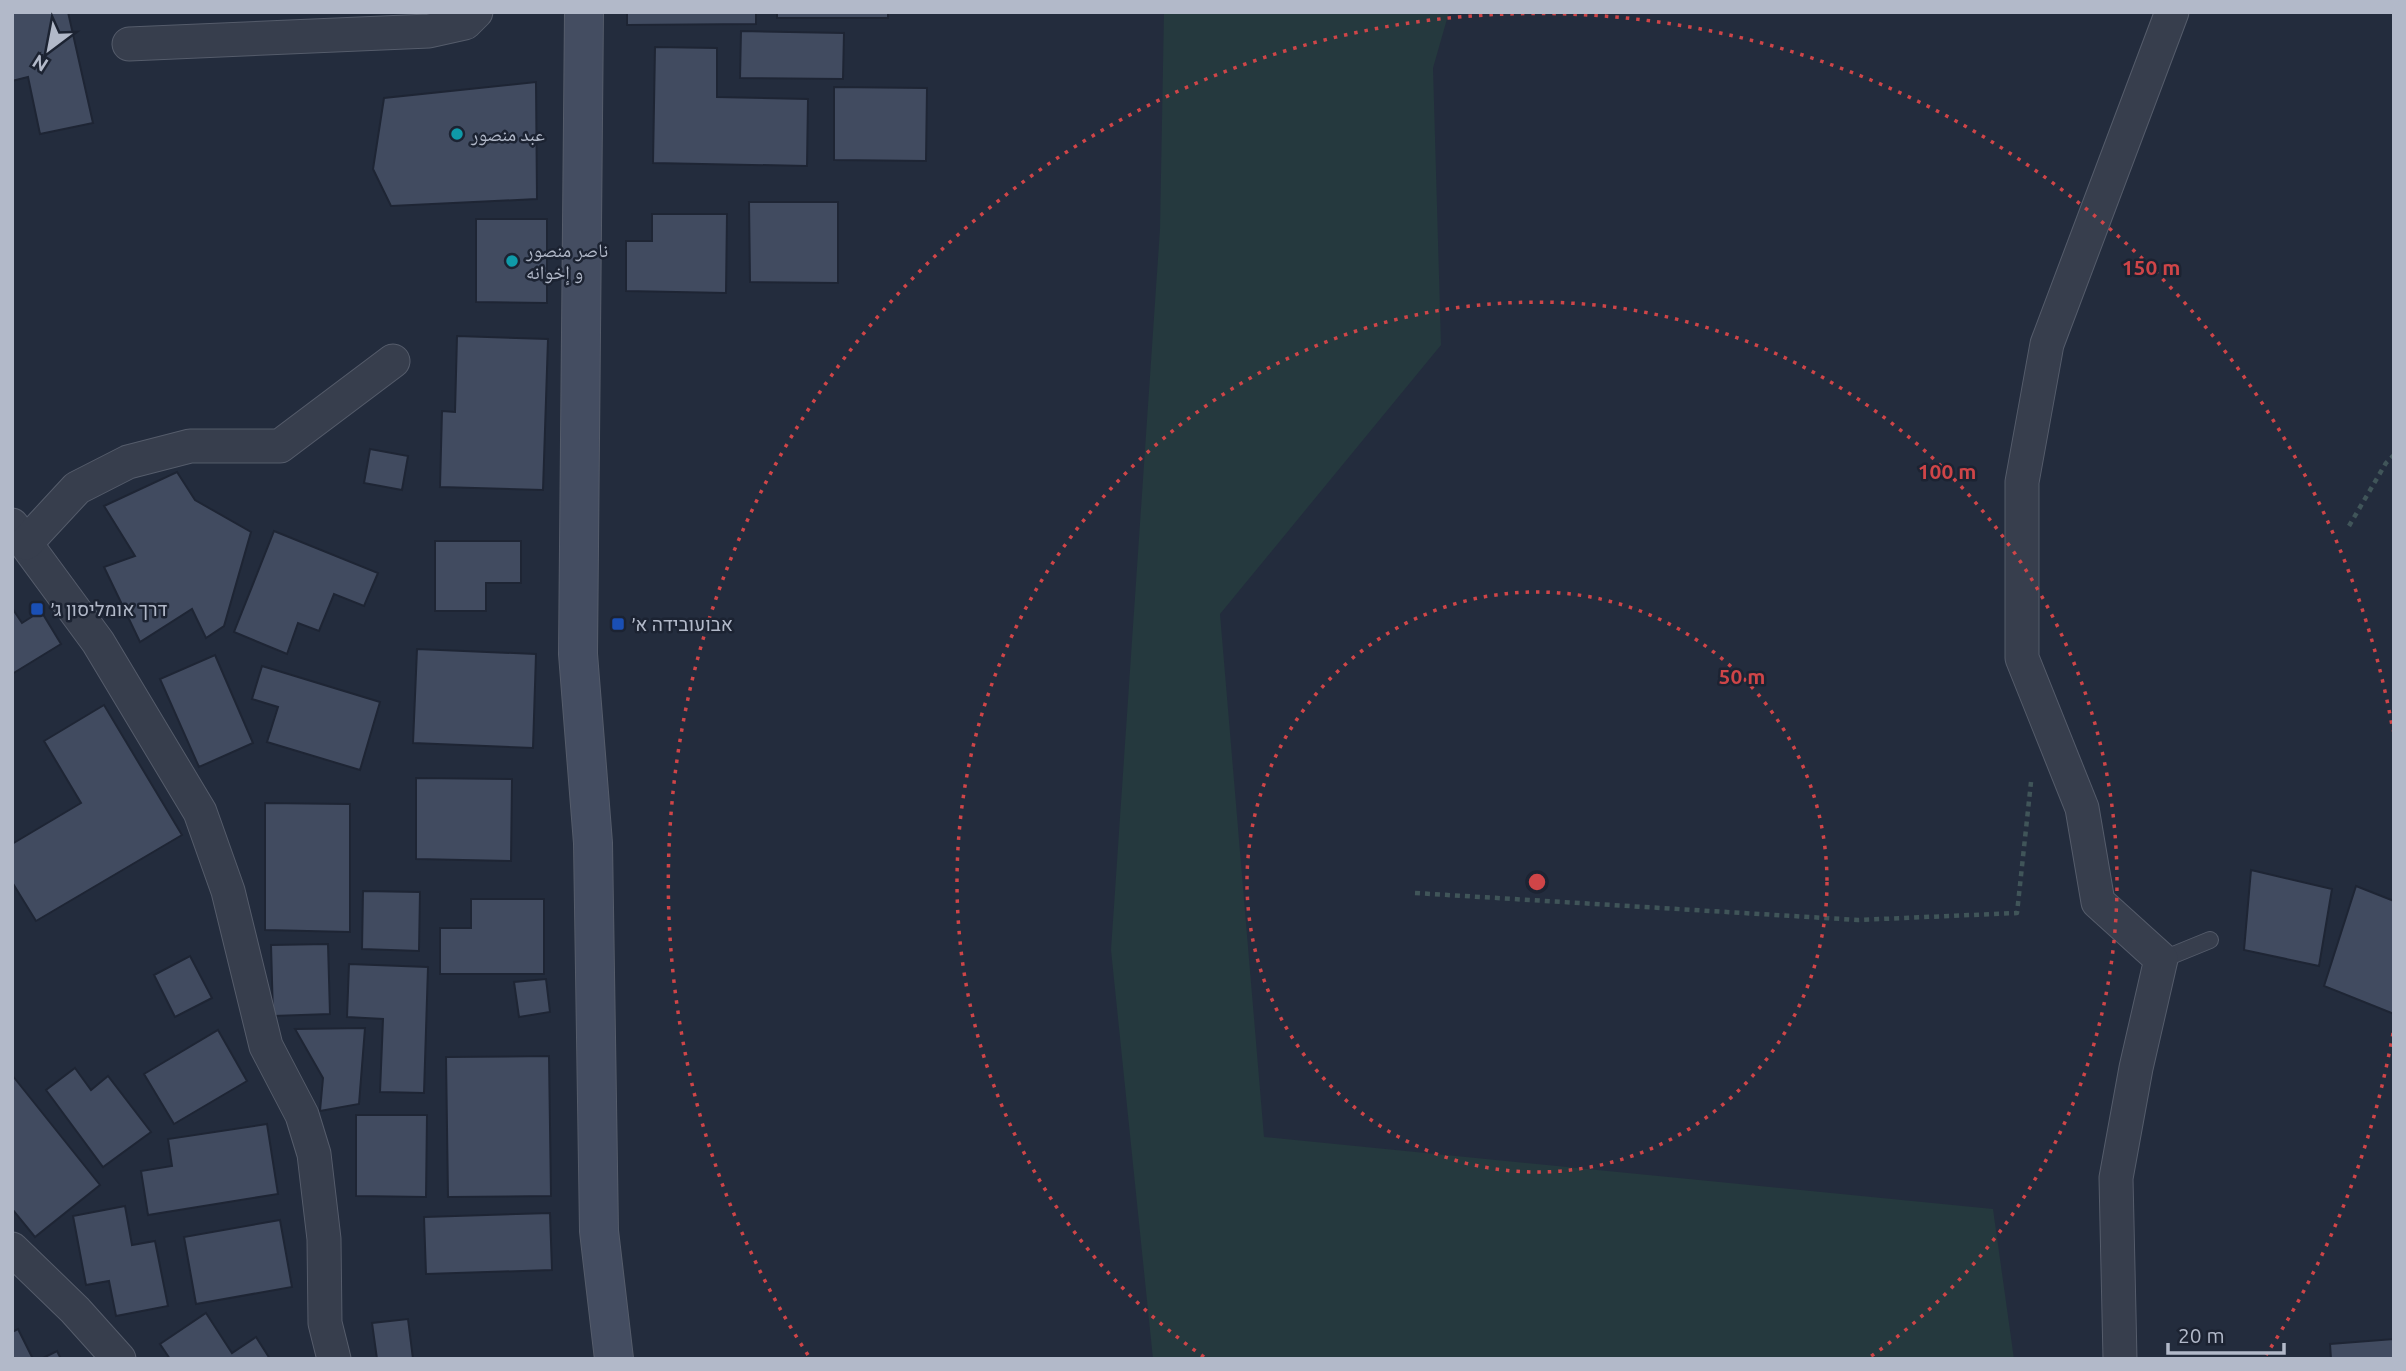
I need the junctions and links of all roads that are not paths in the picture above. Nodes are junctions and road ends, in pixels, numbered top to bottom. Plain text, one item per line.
1 (476, 12) edge
2 (584, 12) edge
3 (2172, 12) edge
4 (129, 44) dead end
5 (393, 361) dead end
6 (19, 534) edge
7 (2210, 940) dead end
8 (2161, 960) junction
9 (14, 1254) edge
10 (119, 1359) edge
11 (334, 1359) edge
12 (614, 1359) edge
13 (2120, 1359) edge

1 - 4 street
2 - 12 street
3 - 8 street
5 - 6 street
6 - 11 street
7 - 8 lane
8 - 13 street
9 - 10 street

